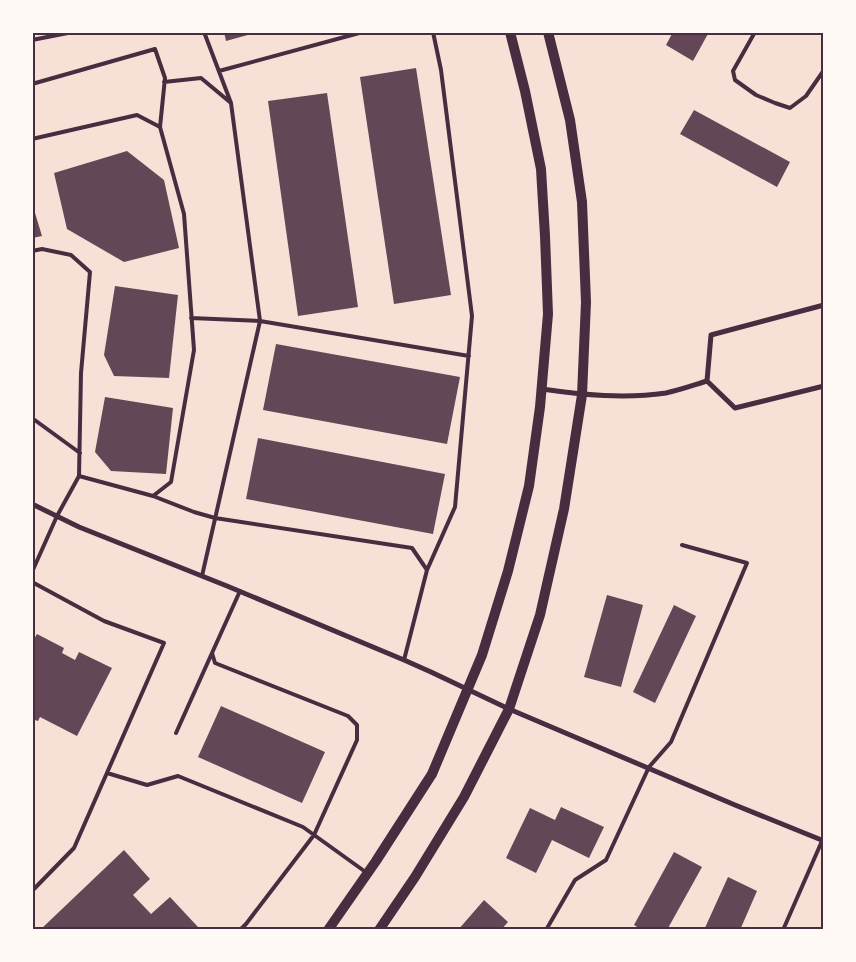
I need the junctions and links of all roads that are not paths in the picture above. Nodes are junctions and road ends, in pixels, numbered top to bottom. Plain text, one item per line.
1 (73, 32) edge
2 (204, 32) edge
3 (363, 32) edge
4 (433, 32) edge
5 (510, 32) edge
6 (548, 32) edge
7 (755, 32) edge
8 (32, 40) edge
9 (824, 70) edge
10 (219, 72) junction
11 (164, 82) junction
12 (32, 84) edge
13 (231, 103) junction
14 (160, 127) junction
15 (32, 139) edge
16 (32, 251) edge
17 (824, 305) edge
18 (191, 318) junction
19 (260, 321) junction
20 (469, 356) junction
21 (708, 381) junction
22 (824, 386) edge
23 (542, 389) junction
24 (582, 395) junction
25 (32, 418) edge
26 (80, 453) junction
27 (79, 476) junction
28 (153, 496) junction
29 (32, 504) edge
30 (56, 516) junction
31 (215, 518) junction
32 (682, 545) dead end
33 (427, 570) junction
34 (32, 572) edge
35 (202, 576) junction
36 (32, 582) edge
37 (240, 592) junction
38 (212, 653) junction
39 (404, 660) junction
40 (468, 689) junction
41 (510, 709) junction
42 (176, 733) dead end
43 (649, 767) junction
44 (107, 773) junction
45 (314, 835) junction
46 (823, 839) edge
47 (367, 873) junction
48 (32, 891) edge
49 (240, 930) edge
50 (328, 930) edge
51 (379, 930) edge
52 (546, 930) edge
53 (783, 930) edge

1 - 8 lane
2 - 10 lane
3 - 10 lane
4 - 20 lane
5 - 23 main road
6 - 24 main road
7 - 9 lane
10 - 13 lane
11 - 12 lane
11 - 13 lane
11 - 14 lane
13 - 19 lane
14 - 15 lane
14 - 18 lane
16 - 26 lane
17 - 21 street
18 - 19 lane
18 - 28 lane
19 - 20 lane
19 - 31 lane
20 - 33 lane
21 - 22 street
21 - 24 street
23 - 24 street
23 - 40 main road
24 - 41 main road
25 - 26 lane
26 - 27 lane
27 - 28 lane
27 - 30 lane
28 - 31 lane
29 - 30 street
30 - 34 lane
30 - 35 street
31 - 33 lane
31 - 35 lane
32 - 43 lane
33 - 39 lane
35 - 37 street
36 - 44 lane
37 - 38 lane
37 - 39 street
38 - 42 lane
38 - 45 lane
39 - 40 street
40 - 41 street
40 - 47 main road
41 - 43 street
41 - 51 main road
43 - 46 street
43 - 52 lane
44 - 45 lane
44 - 48 lane
45 - 47 lane
45 - 49 lane
46 - 53 lane
47 - 50 main road

